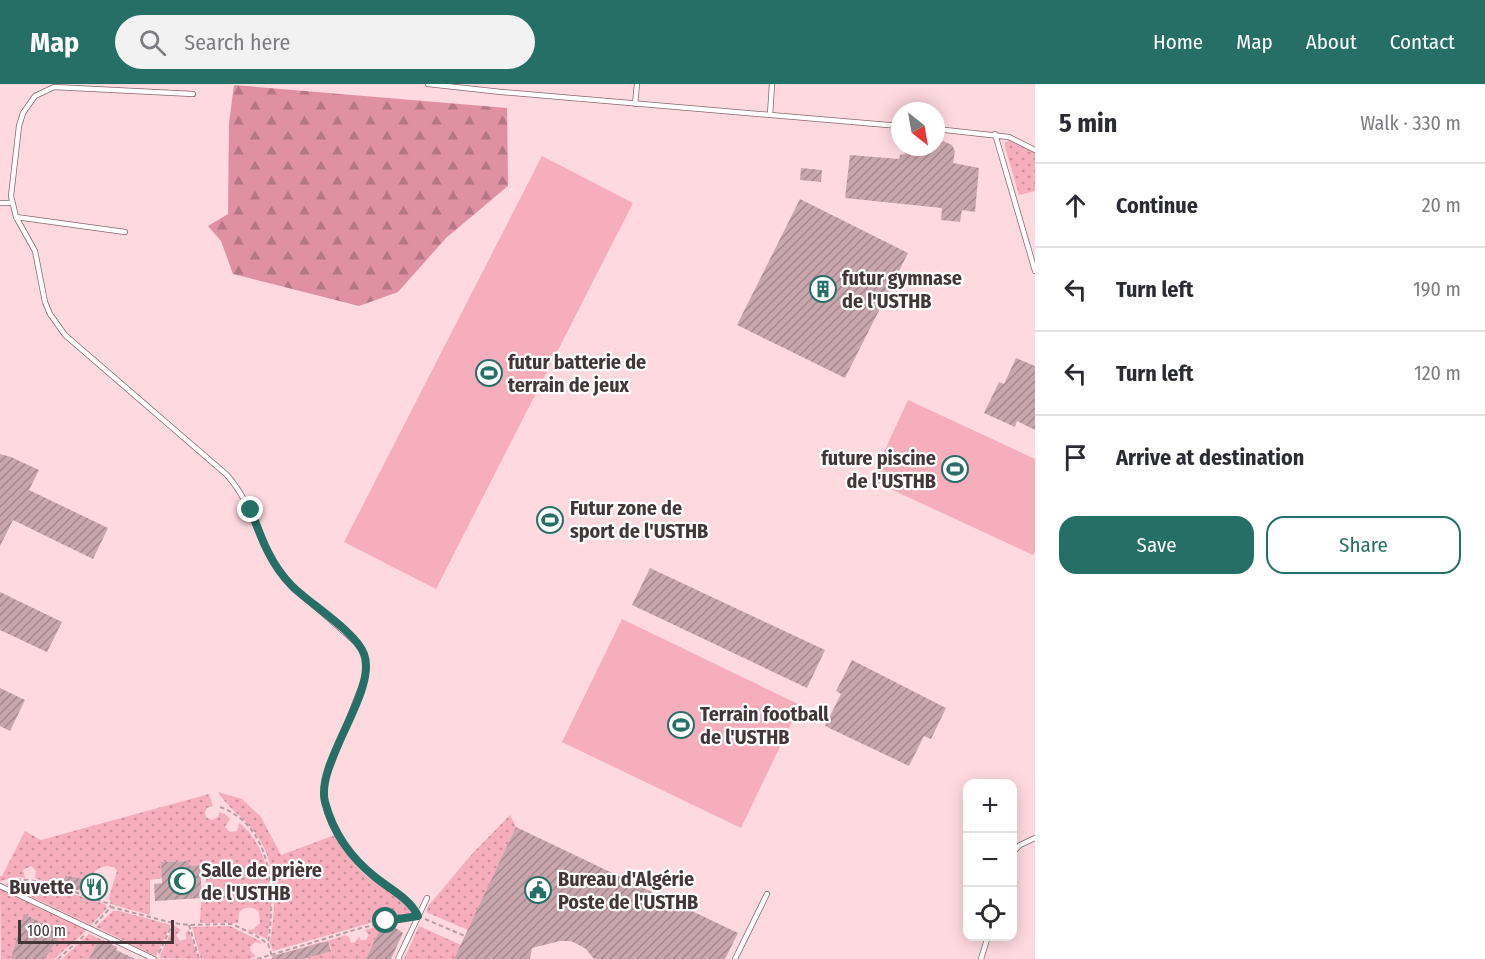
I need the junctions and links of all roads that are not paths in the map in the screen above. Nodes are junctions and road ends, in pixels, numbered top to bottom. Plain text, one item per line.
1 (428, 84) edge
2 (502, 84) edge
3 (637, 84) edge
4 (772, 84) edge
5 (501, 92) junction
6 (193, 94) dead end
7 (635, 104) junction
8 (770, 115) junction
9 (891, 125) edge
10 (945, 130) edge
11 (995, 134) junction
12 (1035, 150) edge
13 (0, 203) edge
14 (12, 203) junction
15 (16, 217) junction
16 (125, 232) dead end
17 (1035, 271) edge
18 (1035, 838) edge
19 (1017, 848) edge
20 (0, 885) edge
21 (766, 894) dead end
22 (427, 898) dead end
23 (418, 916) junction
24 (986, 941) edge
25 (155, 959) edge
26 (398, 959) edge
27 (735, 959) edge
28 (981, 959) edge

1 - 5 lane
2 - 5 lane
3 - 7 lane
4 - 8 lane
5 - 7 lane
6 - 14 lane
7 - 8 lane
8 - 9 lane
10 - 11 lane
11 - 12 lane
11 - 17 lane
13 - 14 lane
14 - 15 lane
15 - 16 lane
15 - 23 lane
18 - 19 lane
20 - 25 lane
21 - 27 lane
22 - 23 lane
23 - 26 lane
24 - 28 lane

